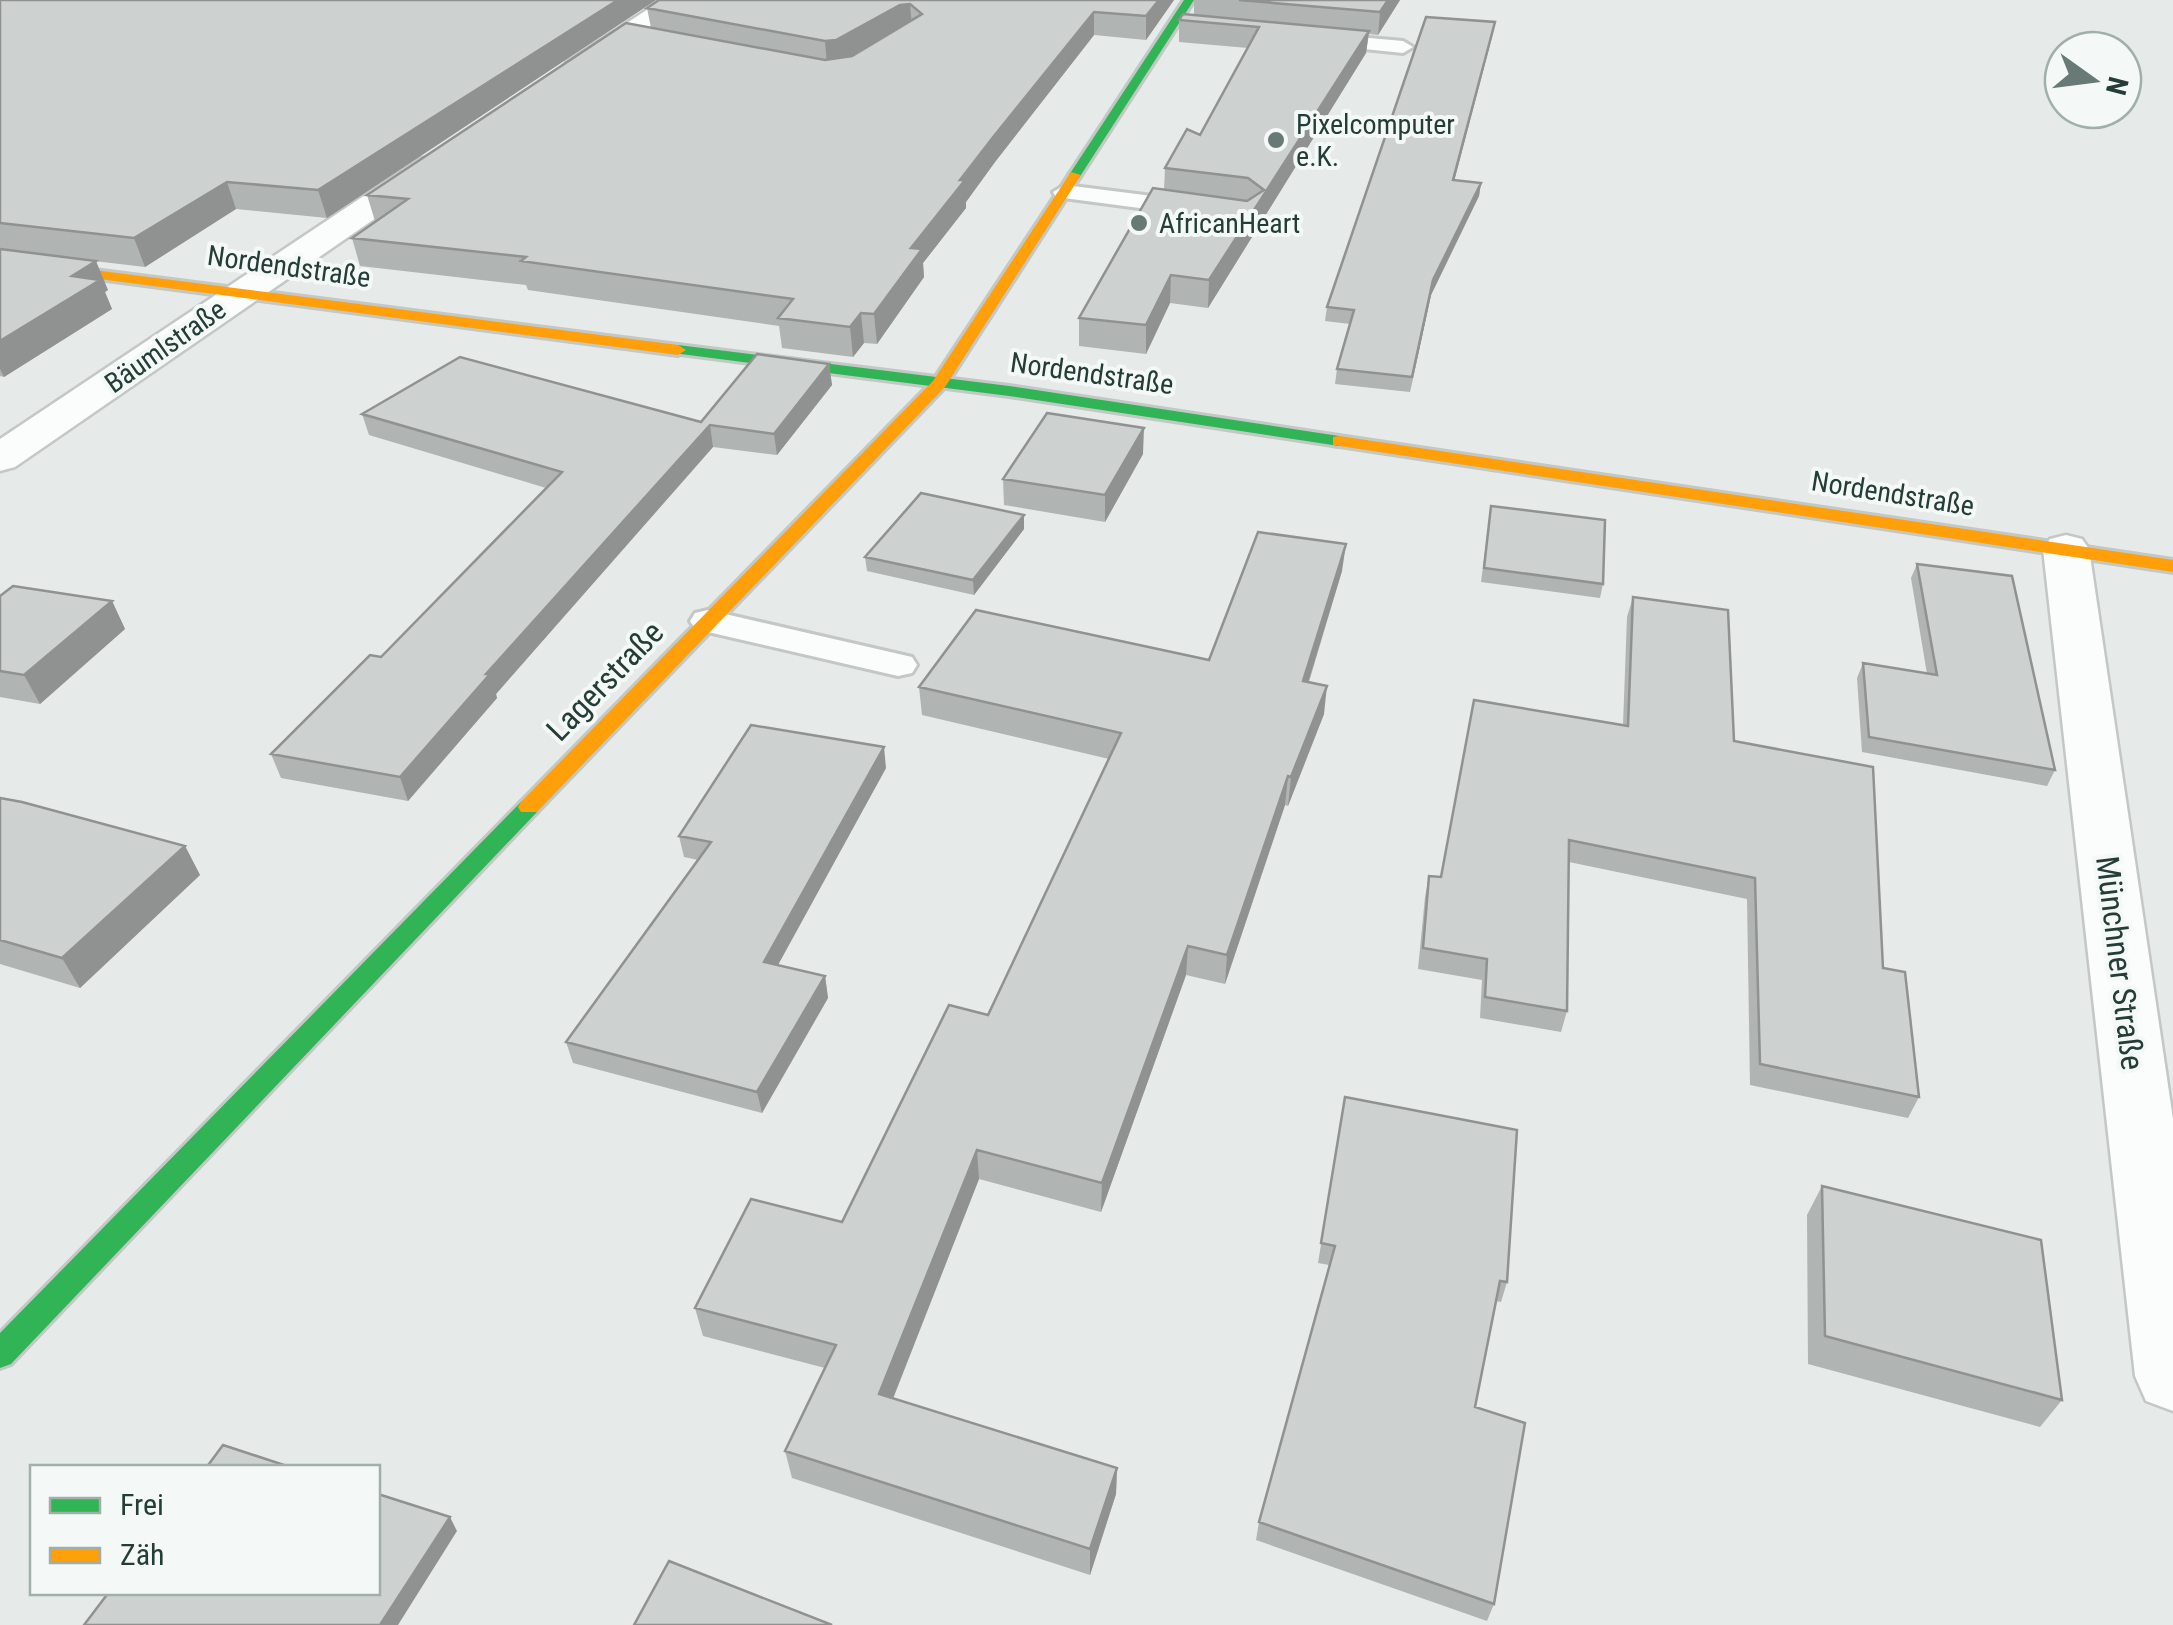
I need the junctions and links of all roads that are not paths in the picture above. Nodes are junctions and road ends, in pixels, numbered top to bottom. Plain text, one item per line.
1 (678, 0) edge
2 (1189, 0) edge
3 (624, 36) junction
4 (1289, 37) edge
5 (657, 41) edge
6 (1404, 47) dead end
7 (559, 80) edge
8 (461, 145) edge
9 (1065, 192) junction
10 (1226, 212) edge
11 (0, 262) edge
12 (245, 289) junction
13 (939, 384) junction
14 (0, 458) edge
15 (2066, 549) junction
16 (2173, 566) edge
17 (708, 620) junction
18 (898, 665) dead end
19 (0, 1354) edge
20 (2173, 1376) edge

1 - 3 street
2 - 9 street, Lagerstraße
3 - 5 lane
3 - 7 street
4 - 6 lane
8 - 12 street, Bäumlstraße
9 - 10 lane
9 - 13 street, Lagerstraße
11 - 12 street, Nordendstraße
12 - 13 street, Nordendstraße
12 - 14 street, Bäumlstraße
13 - 15 street, Nordendstraße
13 - 17 street, Lagerstraße
15 - 16 street, Nordendstraße
15 - 20 street, Münchner Straße
17 - 18 lane
17 - 19 street, Lagerstraße

